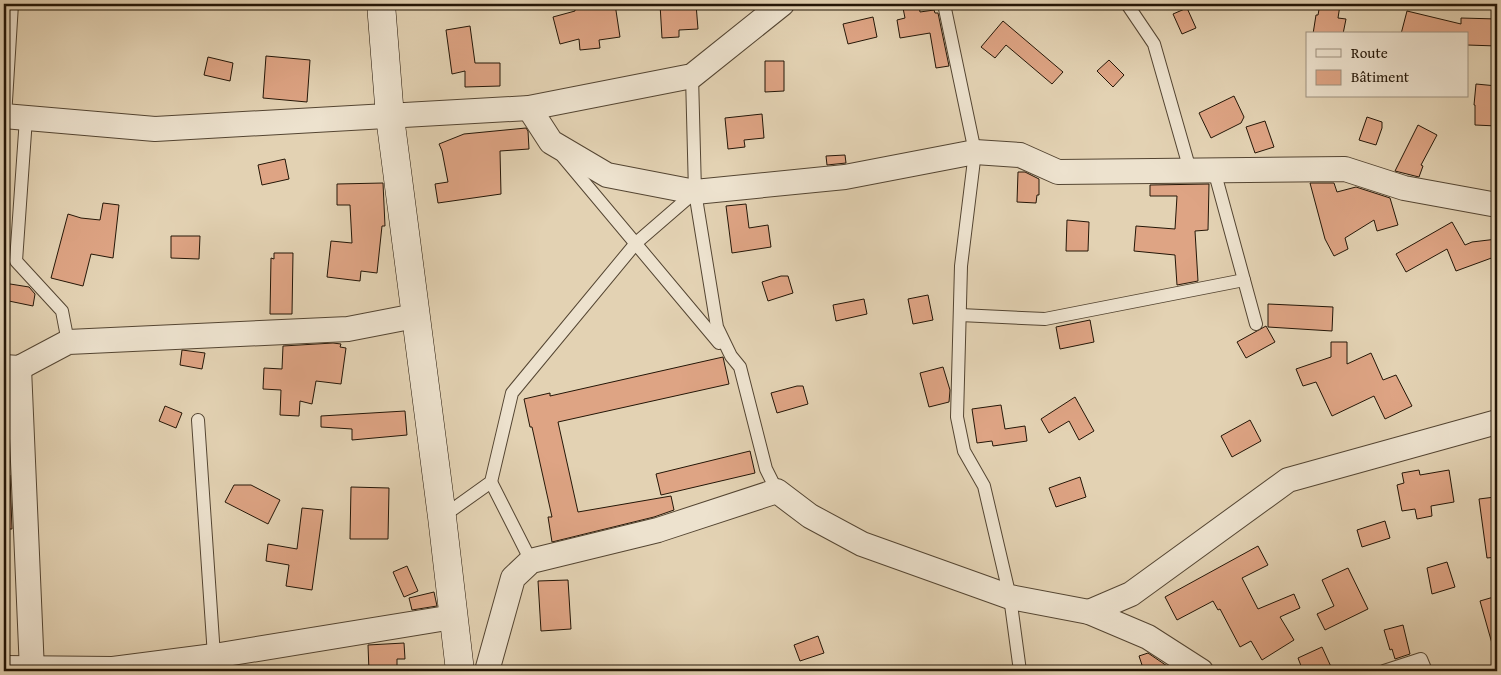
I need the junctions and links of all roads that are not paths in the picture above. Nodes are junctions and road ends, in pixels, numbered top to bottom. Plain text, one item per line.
1 (12, 4) edge
2 (381, 4) edge
3 (782, 4) edge
4 (944, 4) edge
5 (1127, 4) edge
6 (692, 76) junction
7 (528, 108) junction
8 (390, 116) junction
9 (11, 117) edge
10 (550, 142) junction
11 (975, 152) junction
12 (1190, 170) junction
13 (1214, 170) junction
14 (695, 192) junction
15 (1497, 205) edge
16 (636, 243) junction
17 (1244, 280) junction
18 (960, 315) junction
19 (415, 316) junction
20 (1256, 324) dead end
21 (68, 342) junction
22 (731, 356) junction
23 (11, 368) edge
24 (198, 420) dead end
25 (1497, 426) edge
26 (491, 482) junction
27 (777, 491) junction
28 (442, 517) junction
29 (531, 561) junction
30 (1010, 597) junction
31 (1089, 612) junction
32 (453, 617) junction
33 (228, 660) edge
34 (4, 668) edge
35 (32, 669) edge
36 (460, 671) edge
37 (487, 671) edge
38 (1020, 671) edge
39 (1201, 671) edge
40 (1384, 671) edge
41 (1426, 671) edge

1 - 9 lane
2 - 8 street
3 - 6 street
4 - 11 lane
5 - 12 lane
6 - 7 street
6 - 14 lane
7 - 8 street
7 - 10 street
8 - 9 street
8 - 19 street
9 - 21 lane
10 - 14 street
10 - 16 lane
11 - 12 street
11 - 14 street
11 - 18 lane
12 - 13 street
13 - 15 street
13 - 17 lane
14 - 16 lane
14 - 22 lane
16 - 22 lane
16 - 26 lane
17 - 18 lane
17 - 20 lane
18 - 30 lane
19 - 21 street
19 - 28 street
21 - 23 street
22 - 27 lane
23 - 35 street
24 - 33 lane
25 - 31 street
26 - 28 lane
26 - 29 lane
27 - 29 street
27 - 30 street
28 - 32 street
29 - 37 street
30 - 31 street
30 - 38 lane
31 - 39 street
32 - 33 street
32 - 36 street
33 - 35 street
34 - 35 street
40 - 41 lane

